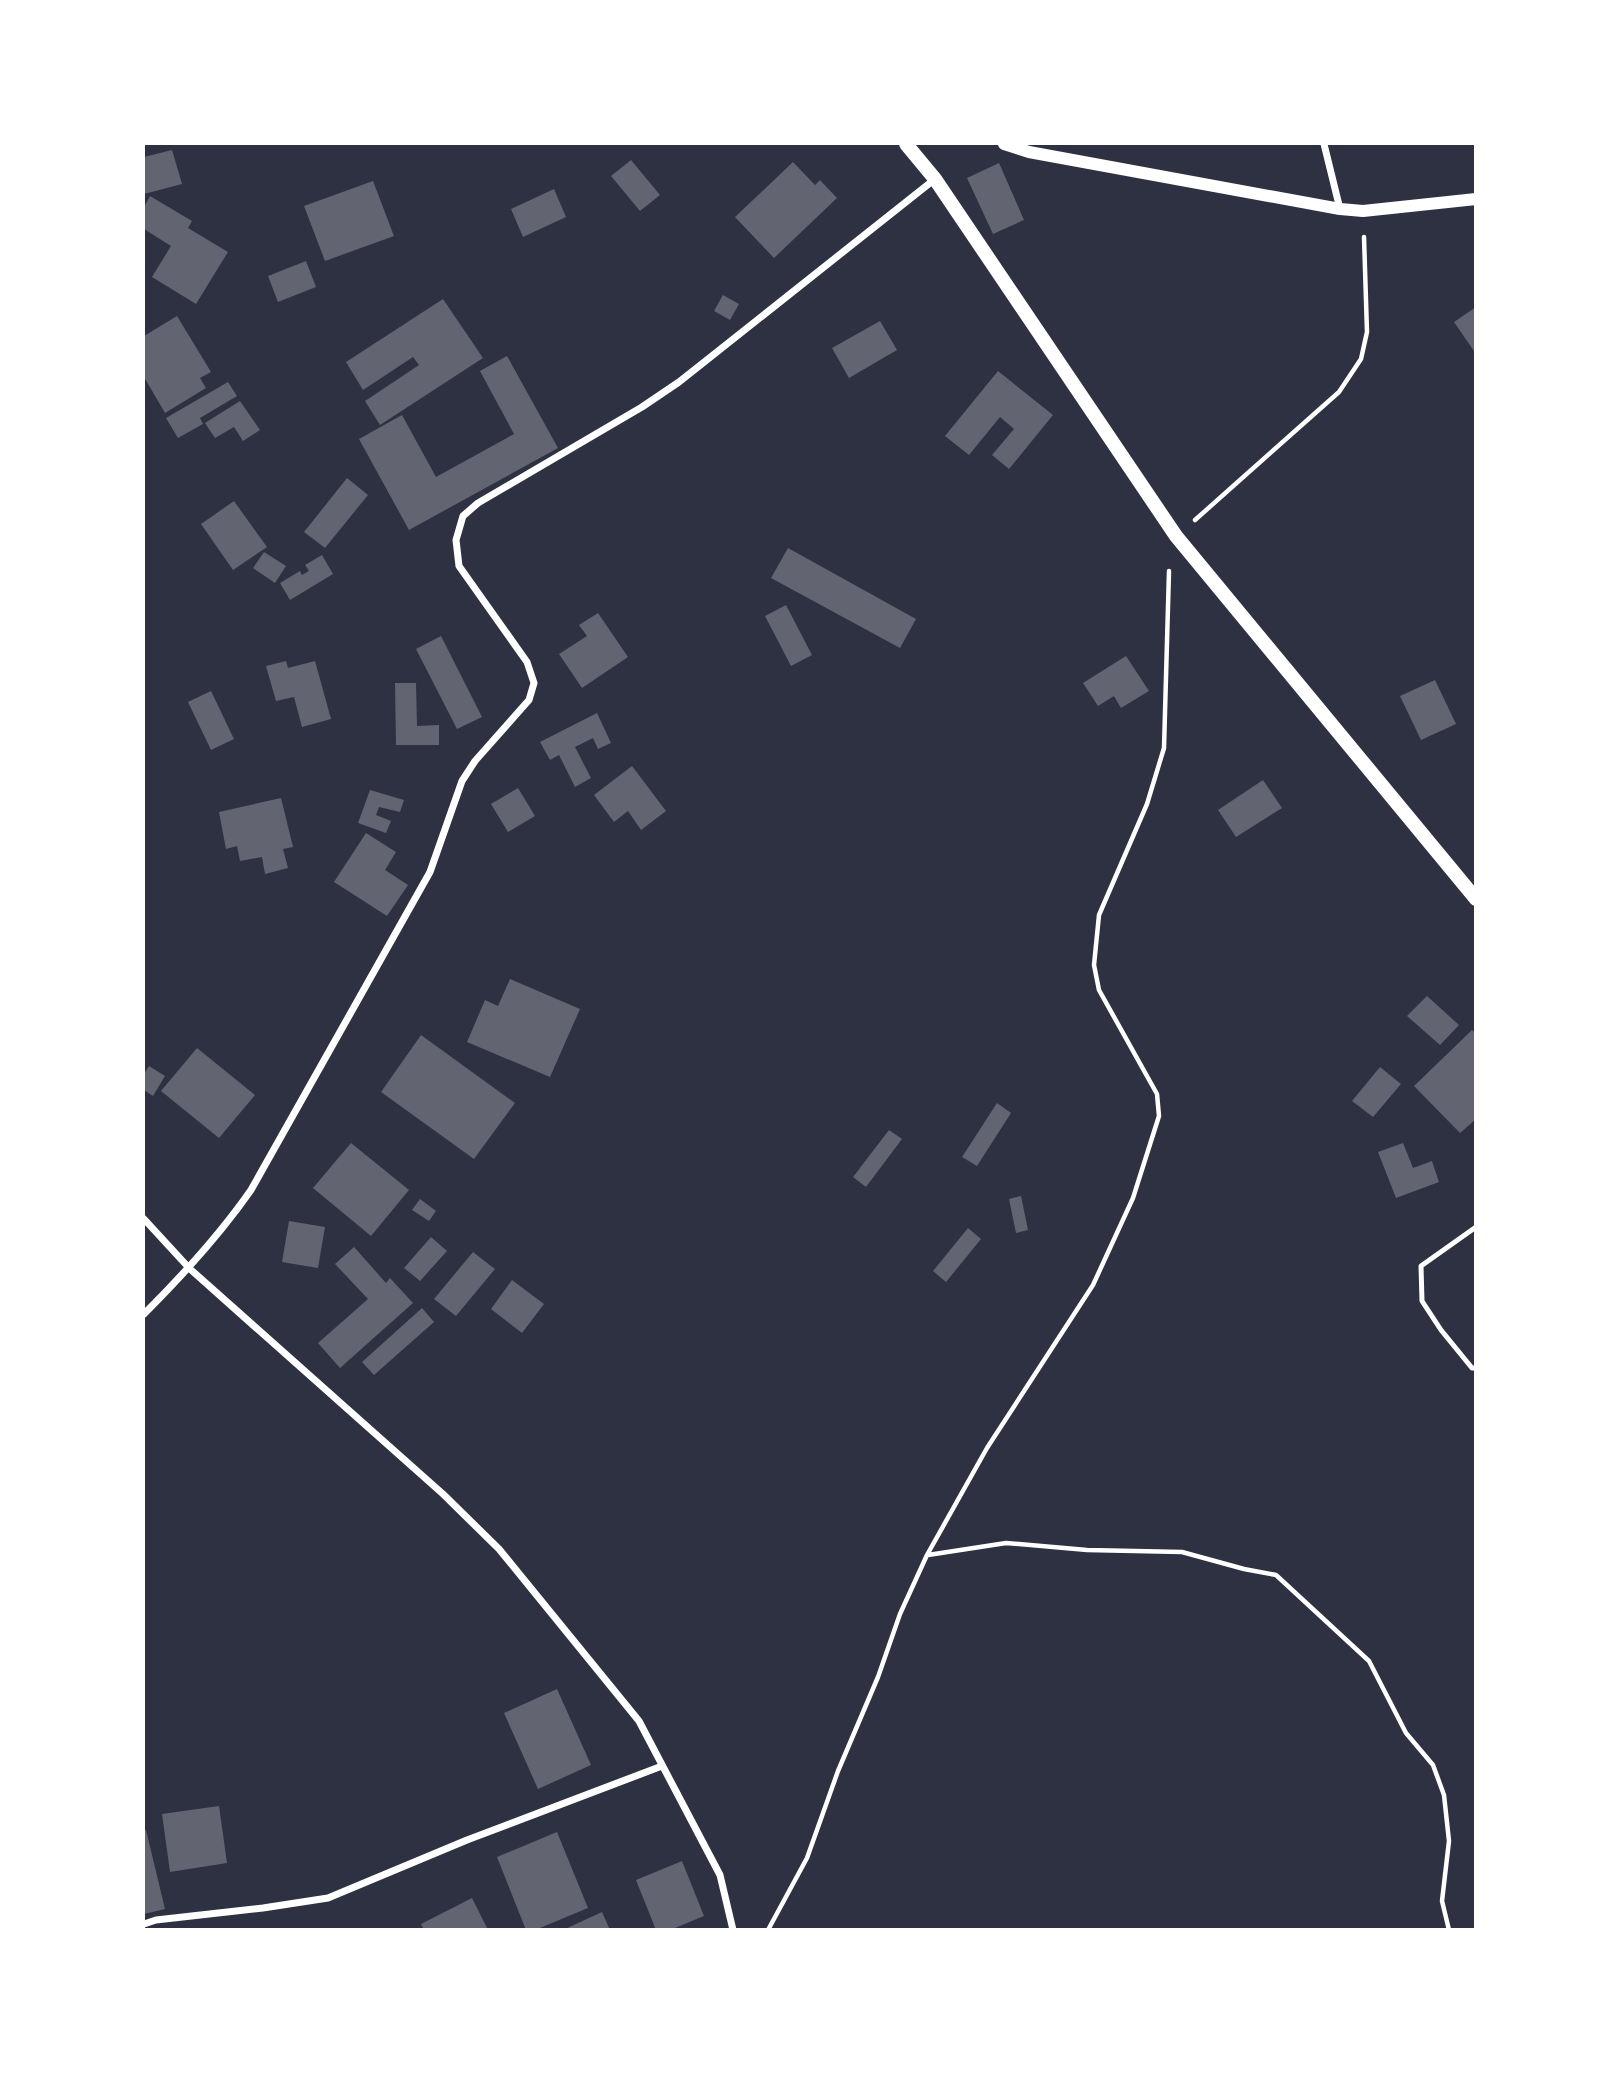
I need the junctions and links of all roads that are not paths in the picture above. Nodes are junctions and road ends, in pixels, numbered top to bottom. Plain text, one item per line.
1 (906, 144) edge
2 (1004, 144) edge
3 (1324, 144) edge
4 (934, 179) junction
5 (1475, 199) edge
6 (1340, 209) junction
7 (1475, 899) edge
8 (144, 1220) edge
9 (1475, 1227) edge
10 (190, 1269) junction
11 (144, 1314) edge
12 (1475, 1368) edge
13 (662, 1766) junction
14 (144, 1924) edge
15 (733, 1930) edge

1 - 4 main road
2 - 6 street
3 - 6 street
4 - 7 main road
4 - 10 street
5 - 6 street
8 - 10 street
9 - 12 lane
10 - 11 street
10 - 13 street
13 - 14 street
13 - 15 street

